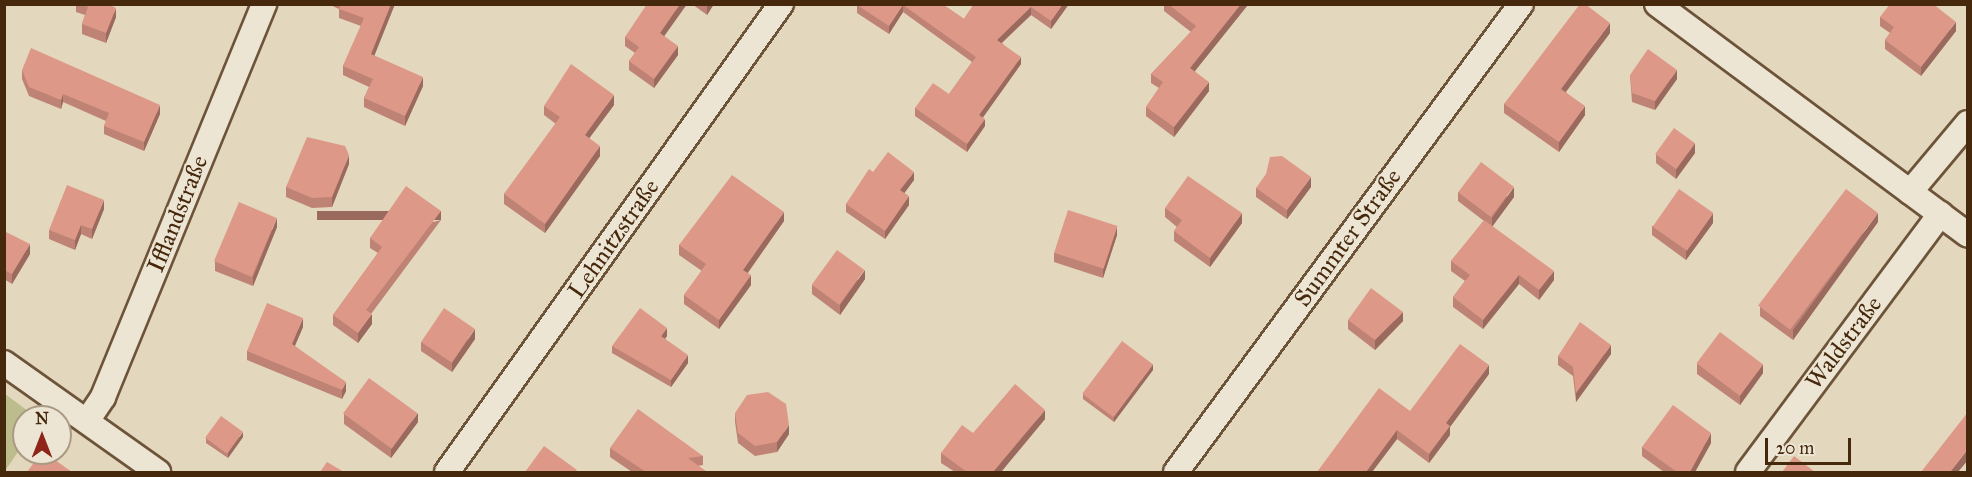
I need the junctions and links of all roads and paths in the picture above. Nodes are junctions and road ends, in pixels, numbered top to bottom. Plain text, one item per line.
1 (264, 4) edge
2 (781, 4) edge
3 (1521, 4) edge
4 (1657, 4) edge
5 (1968, 123) edge
6 (1910, 192) junction
7 (1940, 214) junction
8 (1968, 235) edge
9 (4, 363) edge
10 (87, 422) junction
11 (158, 472) edge
12 (447, 472) edge
13 (1176, 472) edge
14 (1749, 472) edge

1 - 10 street, Ifflandstraße
2 - 12 street, Lehnitzstraße
3 - 13 street, Summter Straße
4 - 6 street
5 - 6 street
6 - 7 street
7 - 8 street
7 - 14 street, Waldstraße
9 - 10 street
10 - 11 street

